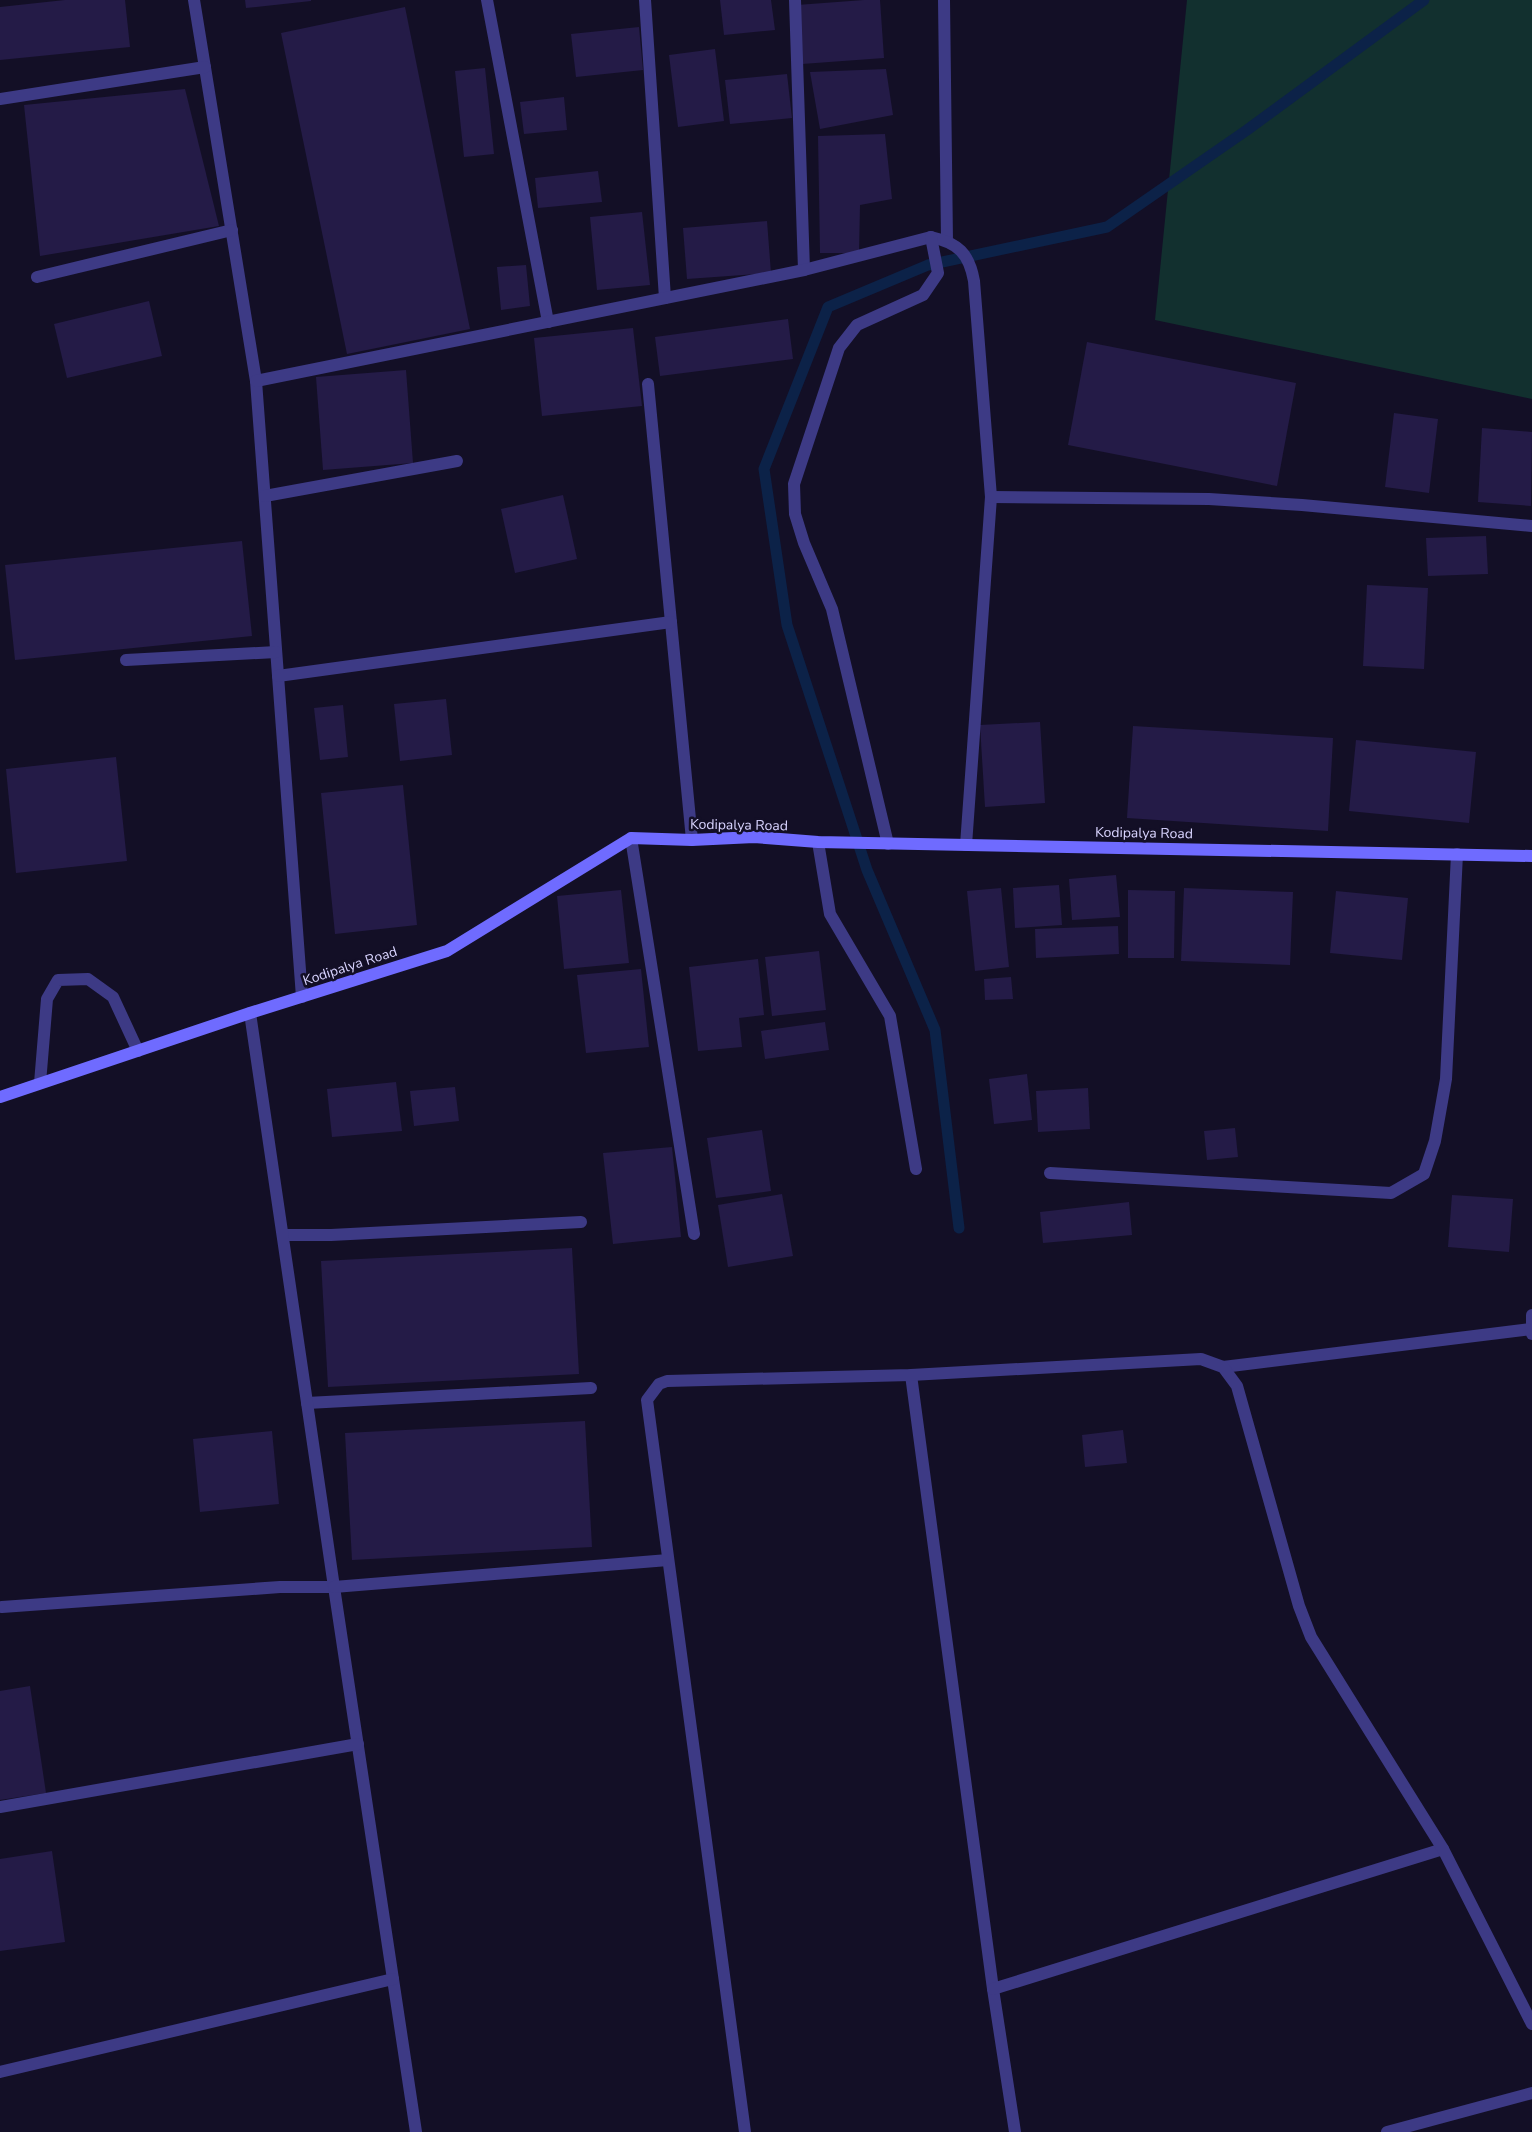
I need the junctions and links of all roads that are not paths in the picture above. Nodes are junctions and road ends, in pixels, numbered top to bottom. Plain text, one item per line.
1 (194, 0) edge
2 (487, 0) edge
3 (645, 0) edge
4 (795, 0) edge
5 (944, 0) edge
6 (204, 67) junction
7 (0, 99) edge
8 (232, 230) junction
9 (931, 237) junction
10 (946, 241) junction
11 (804, 270) junction
12 (37, 276) dead end
13 (665, 298) junction
14 (548, 322) junction
15 (256, 381) junction
16 (648, 384) dead end
17 (457, 462) dead end
18 (265, 496) junction
19 (991, 497) junction
20 (1532, 526) edge
21 (671, 622) junction
22 (276, 652) junction
23 (126, 660) dead end
24 (278, 676) junction
25 (631, 838) junction
26 (692, 840) junction
27 (818, 842) junction
28 (885, 843) junction
29 (966, 845) junction
30 (1457, 854) junction
31 (1532, 856) edge
32 (302, 997) junction
33 (250, 1013) junction
34 (138, 1051) junction
35 (40, 1084) junction
36 (0, 1097) edge
37 (916, 1170) dead end
38 (1050, 1172) dead end
39 (581, 1222) dead end
40 (694, 1234) dead end
41 (283, 1235) junction
42 (1532, 1315) edge
43 (1531, 1329) edge
44 (1532, 1334) edge
45 (1223, 1367) junction
46 (910, 1375) junction
47 (591, 1388) dead end
48 (307, 1403) junction
49 (668, 1560) junction
50 (334, 1587) junction
51 (2, 1607) dead end
52 (358, 1744) junction
53 (0, 1807) edge
54 (1443, 1849) junction
55 (393, 1979) junction
56 (993, 1989) junction
57 (1532, 2024) edge
58 (0, 2072) edge
59 (1532, 2093) edge
60 (416, 2132) edge
61 (745, 2132) edge
62 (1015, 2132) edge
63 (1387, 2132) edge

1 - 6 street
2 - 14 street
3 - 13 street
4 - 11 street
5 - 10 street
6 - 7 street
6 - 8 street
8 - 12 street
8 - 15 street
9 - 10 street
9 - 11 street
9 - 28 street
10 - 19 street
11 - 13 street
13 - 14 street
14 - 15 street
15 - 18 street
16 - 21 street
17 - 18 street
18 - 22 street
19 - 20 street
19 - 29 street
21 - 24 street
21 - 26 street
22 - 23 street
22 - 24 street
24 - 32 street
25 - 26 main road, Kodipalya Road
25 - 32 main road, Kodipalya Road
25 - 40 street
26 - 27 main road, Kodipalya Road
27 - 28 main road, Kodipalya Road
27 - 37 street
28 - 29 main road, Kodipalya Road
29 - 30 main road, Kodipalya Road
30 - 31 main road, Kodipalya Road
30 - 38 street
32 - 33 main road, Kodipalya Road
33 - 34 main road, Kodipalya Road
33 - 41 street
34 - 35 main road, Kodipalya Road
34 - 35 street
35 - 36 main road, Kodipalya Road
39 - 41 street
41 - 48 street
42 - 43 street
43 - 44 street
43 - 45 street
45 - 46 street
45 - 54 street
46 - 49 street
46 - 56 street
47 - 48 street
48 - 50 street
49 - 50 street
49 - 61 street
50 - 51 street
50 - 52 street
52 - 53 street
52 - 55 street
54 - 56 street
54 - 57 street
55 - 58 street
55 - 60 street
56 - 62 street
59 - 63 street

